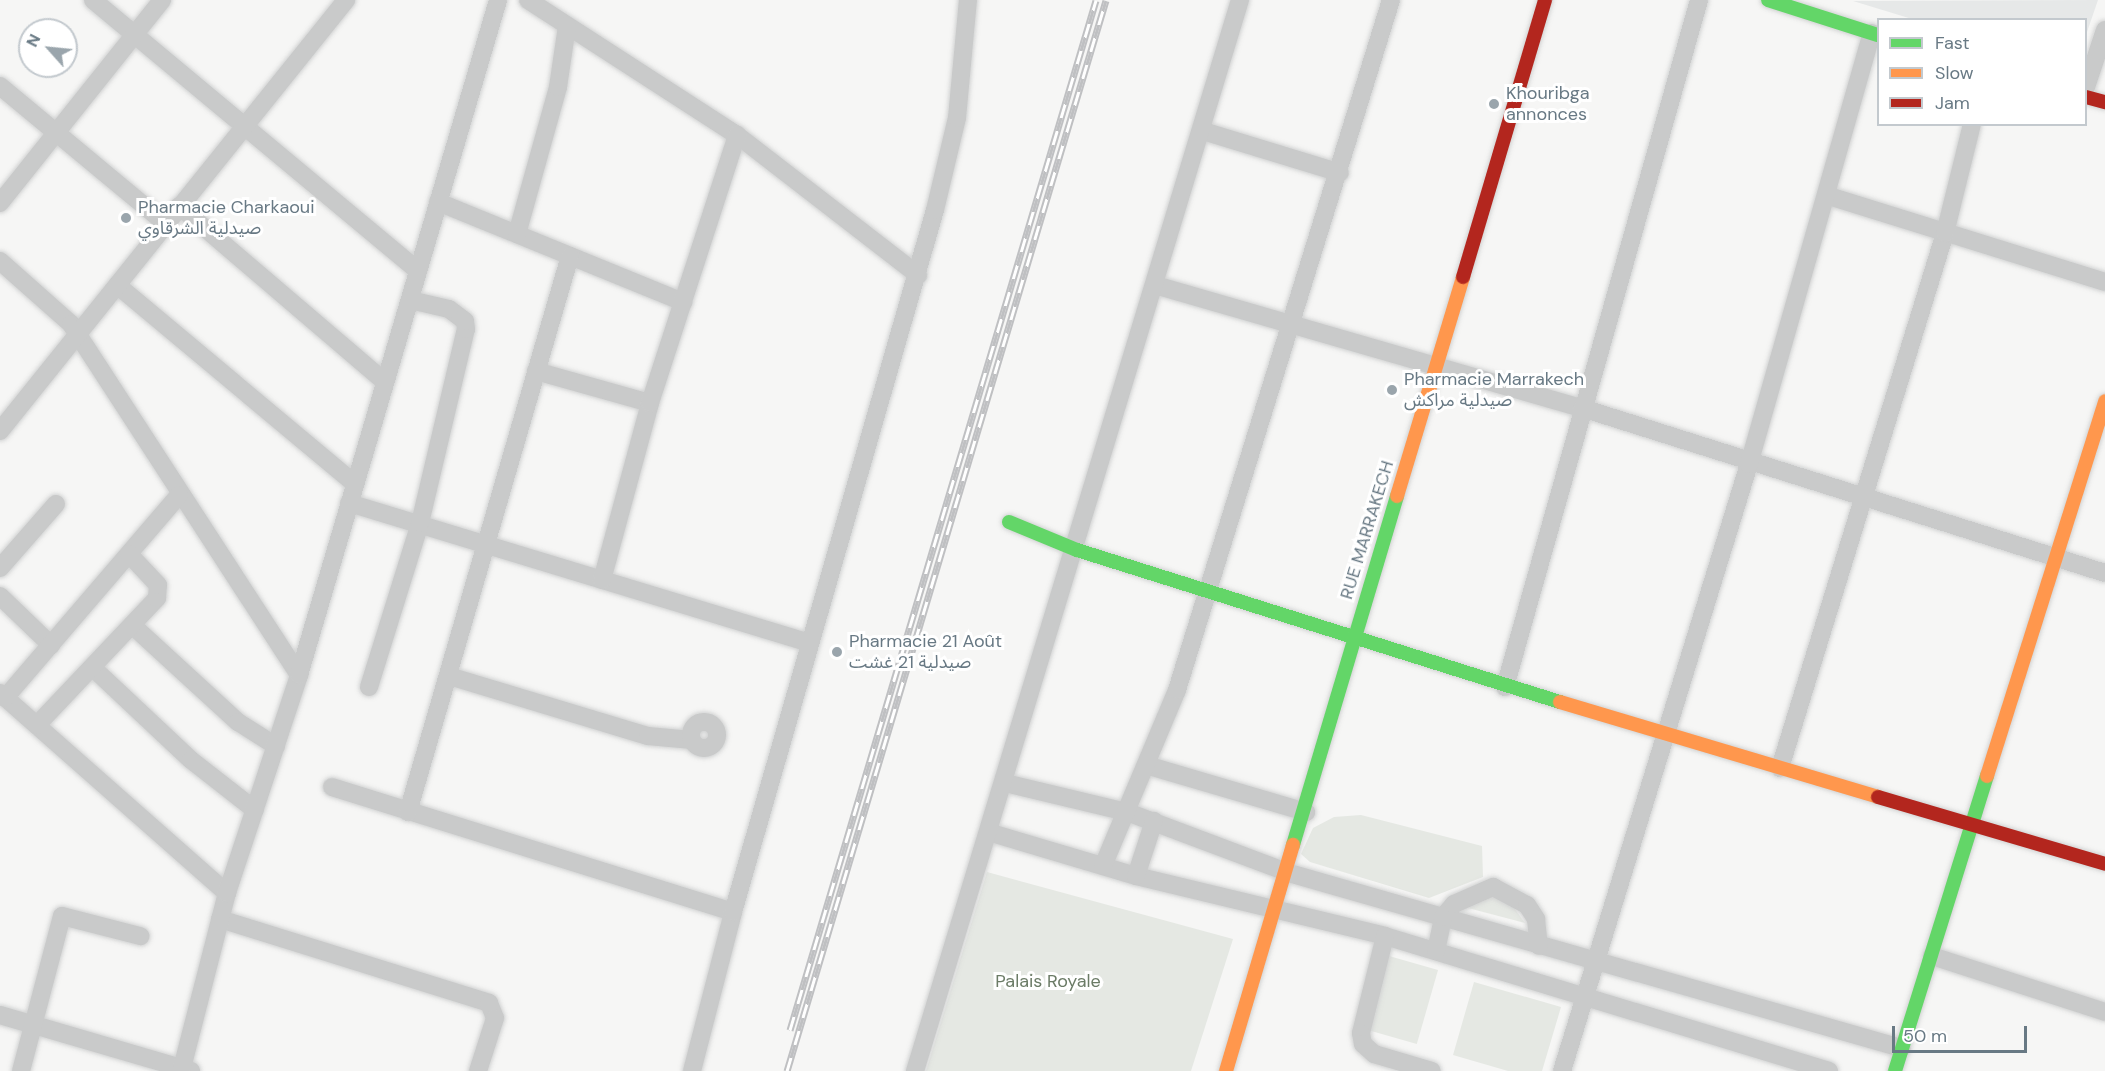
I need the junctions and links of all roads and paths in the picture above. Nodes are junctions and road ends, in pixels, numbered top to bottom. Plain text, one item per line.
1 (93, 0) edge
2 (162, 0) edge
3 (346, 0) edge
4 (498, 0) edge
5 (528, 0) edge
6 (968, 0) edge
7 (1240, 0) edge
8 (1391, 0) edge
9 (1545, 0) edge
10 (1699, 0) edge
11 (1768, 0) edge
12 (1794, 3) edge
13 (567, 26) junction
14 (2105, 30) edge
15 (133, 33) junction
16 (1875, 34) edge
17 (2087, 81) edge
18 (0, 86) edge
19 (2087, 98) edge
20 (2105, 102) edge
21 (242, 126) junction
22 (1971, 126) edge
23 (57, 131) junction
24 (1203, 131) junction
25 (737, 135) junction
26 (1340, 173) junction
27 (1829, 196) junction
28 (438, 202) junction
29 (0, 203) edge
30 (179, 206) junction
31 (164, 222) junction
32 (1944, 233) junction
33 (517, 234) junction
34 (570, 256) junction
35 (0, 261) edge
36 (418, 270) junction
37 (918, 275) junction
38 (2105, 282) edge
39 (117, 285) junction
40 (1155, 285) junction
41 (410, 300) junction
42 (683, 302) junction
43 (1292, 323) junction
44 (78, 336) junction
45 (1438, 366) junction
46 (536, 371) junction
47 (384, 381) junction
48 (2105, 401) edge
49 (650, 403) junction
50 (1582, 408) junction
51 (0, 431) edge
52 (2098, 445) edge
53 (1749, 464) junction
54 (353, 482) junction
55 (179, 495) junction
56 (1864, 499) junction
57 (349, 503) junction
58 (56, 504) dead end
59 (1009, 522) dead end
60 (420, 523) junction
61 (487, 545) junction
62 (1077, 550) junction
63 (129, 554) junction
64 (2054, 557) junction
65 (0, 568) edge
66 (2105, 573) edge
67 (602, 580) junction
68 (1208, 591) junction
69 (0, 596) edge
70 (132, 625) junction
71 (1352, 638) junction
72 (810, 643) junction
73 (51, 645) junction
74 (93, 668) junction
75 (299, 675) junction
76 (449, 676) junction
77 (369, 687) dead end
78 (1505, 687) junction
79 (3, 696) edge
80 (37, 725) junction
81 (1662, 734) junction
82 (692, 740) dead end
83 (276, 746) junction
84 (1146, 765) junction
85 (1780, 768) junction
86 (1005, 783) junction
87 (332, 787) dead end
88 (255, 810) junction
89 (408, 812) junction
90 (1127, 812) junction
91 (1306, 812) junction
92 (1154, 821) junction
93 (1976, 825) junction
94 (988, 832) junction
95 (2105, 864) edge
96 (1103, 866) junction
97 (1289, 873) junction
98 (1136, 876) junction
99 (227, 893) junction
100 (1278, 907) junction
101 (733, 912) junction
102 (1443, 917) junction
103 (220, 919) junction
104 (140, 936) dead end
105 (1385, 936) junction
106 (1539, 946) junction
107 (1436, 951) junction
108 (1932, 956) junction
109 (1598, 961) junction
110 (1585, 998) junction
111 (2105, 1012) edge
112 (0, 1015) edge
113 (33, 1025) junction
114 (1901, 1048) junction
115 (187, 1069) edge
116 (21, 1071) edge
117 (478, 1071) edge
118 (692, 1071) edge
119 (915, 1071) edge
120 (1226, 1071) edge
121 (1432, 1071) edge
122 (1562, 1071) edge
123 (1829, 1071) edge
124 (1895, 1071) edge

1 - 15 street
2 - 15 street
3 - 21 street
4 - 28 street
5 - 13 street
6 - 37 street
7 - 24 street
8 - 26 street
9 - 45 street, RUE MARRAKECH
10 - 50 street
11 - 12 street
12 - 16 street
13 - 25 street
13 - 33 street
14 - 17 street
15 - 21 street
15 - 23 street
16 - 27 street
18 - 23 street
19 - 20 street
21 - 30 street
21 - 36 street
22 - 32 street
23 - 29 street
23 - 31 street
24 - 26 street
24 - 40 street
25 - 37 street
25 - 42 street
26 - 43 street
27 - 32 street
27 - 53 street
28 - 33 street
28 - 36 street
30 - 31 street
30 - 47 street
31 - 39 street
32 - 38 street
32 - 56 street
33 - 34 street
34 - 42 street
34 - 46 street
35 - 44 street
36 - 41 street
37 - 72 street
39 - 44 street
39 - 54 street
40 - 43 street
40 - 62 street
41 - 47 street
41 - 60 street
42 - 49 street
43 - 45 street
43 - 68 street
44 - 51 street
44 - 55 street
45 - 50 street
45 - 71 street, RUE MARRAKECH
46 - 49 street
46 - 61 street
47 - 54 street
48 - 52 street
49 - 67 street
50 - 53 street
50 - 78 street
52 - 64 street
53 - 56 street
53 - 81 street
54 - 57 street
55 - 63 street
55 - 75 street
56 - 64 street
56 - 85 street
57 - 60 street
57 - 75 street
58 - 65 street
59 - 62 street
60 - 61 street
60 - 77 street
61 - 67 street
61 - 76 street
62 - 68 street
62 - 86 street
63 - 70 street
63 - 73 street
64 - 66 street
64 - 93 street
67 - 72 street
68 - 71 street
68 - 84 street
69 - 73 street
70 - 74 street
70 - 83 street
71 - 78 street
71 - 91 street, RUE MARRAKECH
72 - 101 street
73 - 79 street
74 - 80 street
74 - 88 street
75 - 83 street
76 - 82 street
76 - 89 street
78 - 81 street
79 - 80 street
80 - 99 street
81 - 85 street
81 - 109 street
83 - 88 street
84 - 90 street
84 - 91 street
85 - 93 street
86 - 90 street
86 - 94 street
87 - 89 street
88 - 99 street
89 - 101 street
90 - 92 street
90 - 96 street
91 - 97 street, RUE MARRAKECH
92 - 97 street
92 - 98 street
93 - 95 street
93 - 108 street
94 - 96 street
94 - 119 street
96 - 98 street
97 - 100 street, RUE MARRAKECH
97 - 102 street
98 - 100 street
99 - 103 street
100 - 105 street
100 - 120 street, RUE MARRAKECH
101 - 118 street
102 - 106 street
102 - 106 street
102 - 107 street
103 - 115 street
103 - 117 street
104 - 113 street
105 - 107 street
105 - 121 street
106 - 109 street
107 - 110 street
108 - 111 street
108 - 114 street
109 - 110 street
109 - 114 street
110 - 122 street
110 - 123 street
112 - 113 street
113 - 115 street
113 - 116 street
114 - 124 street

